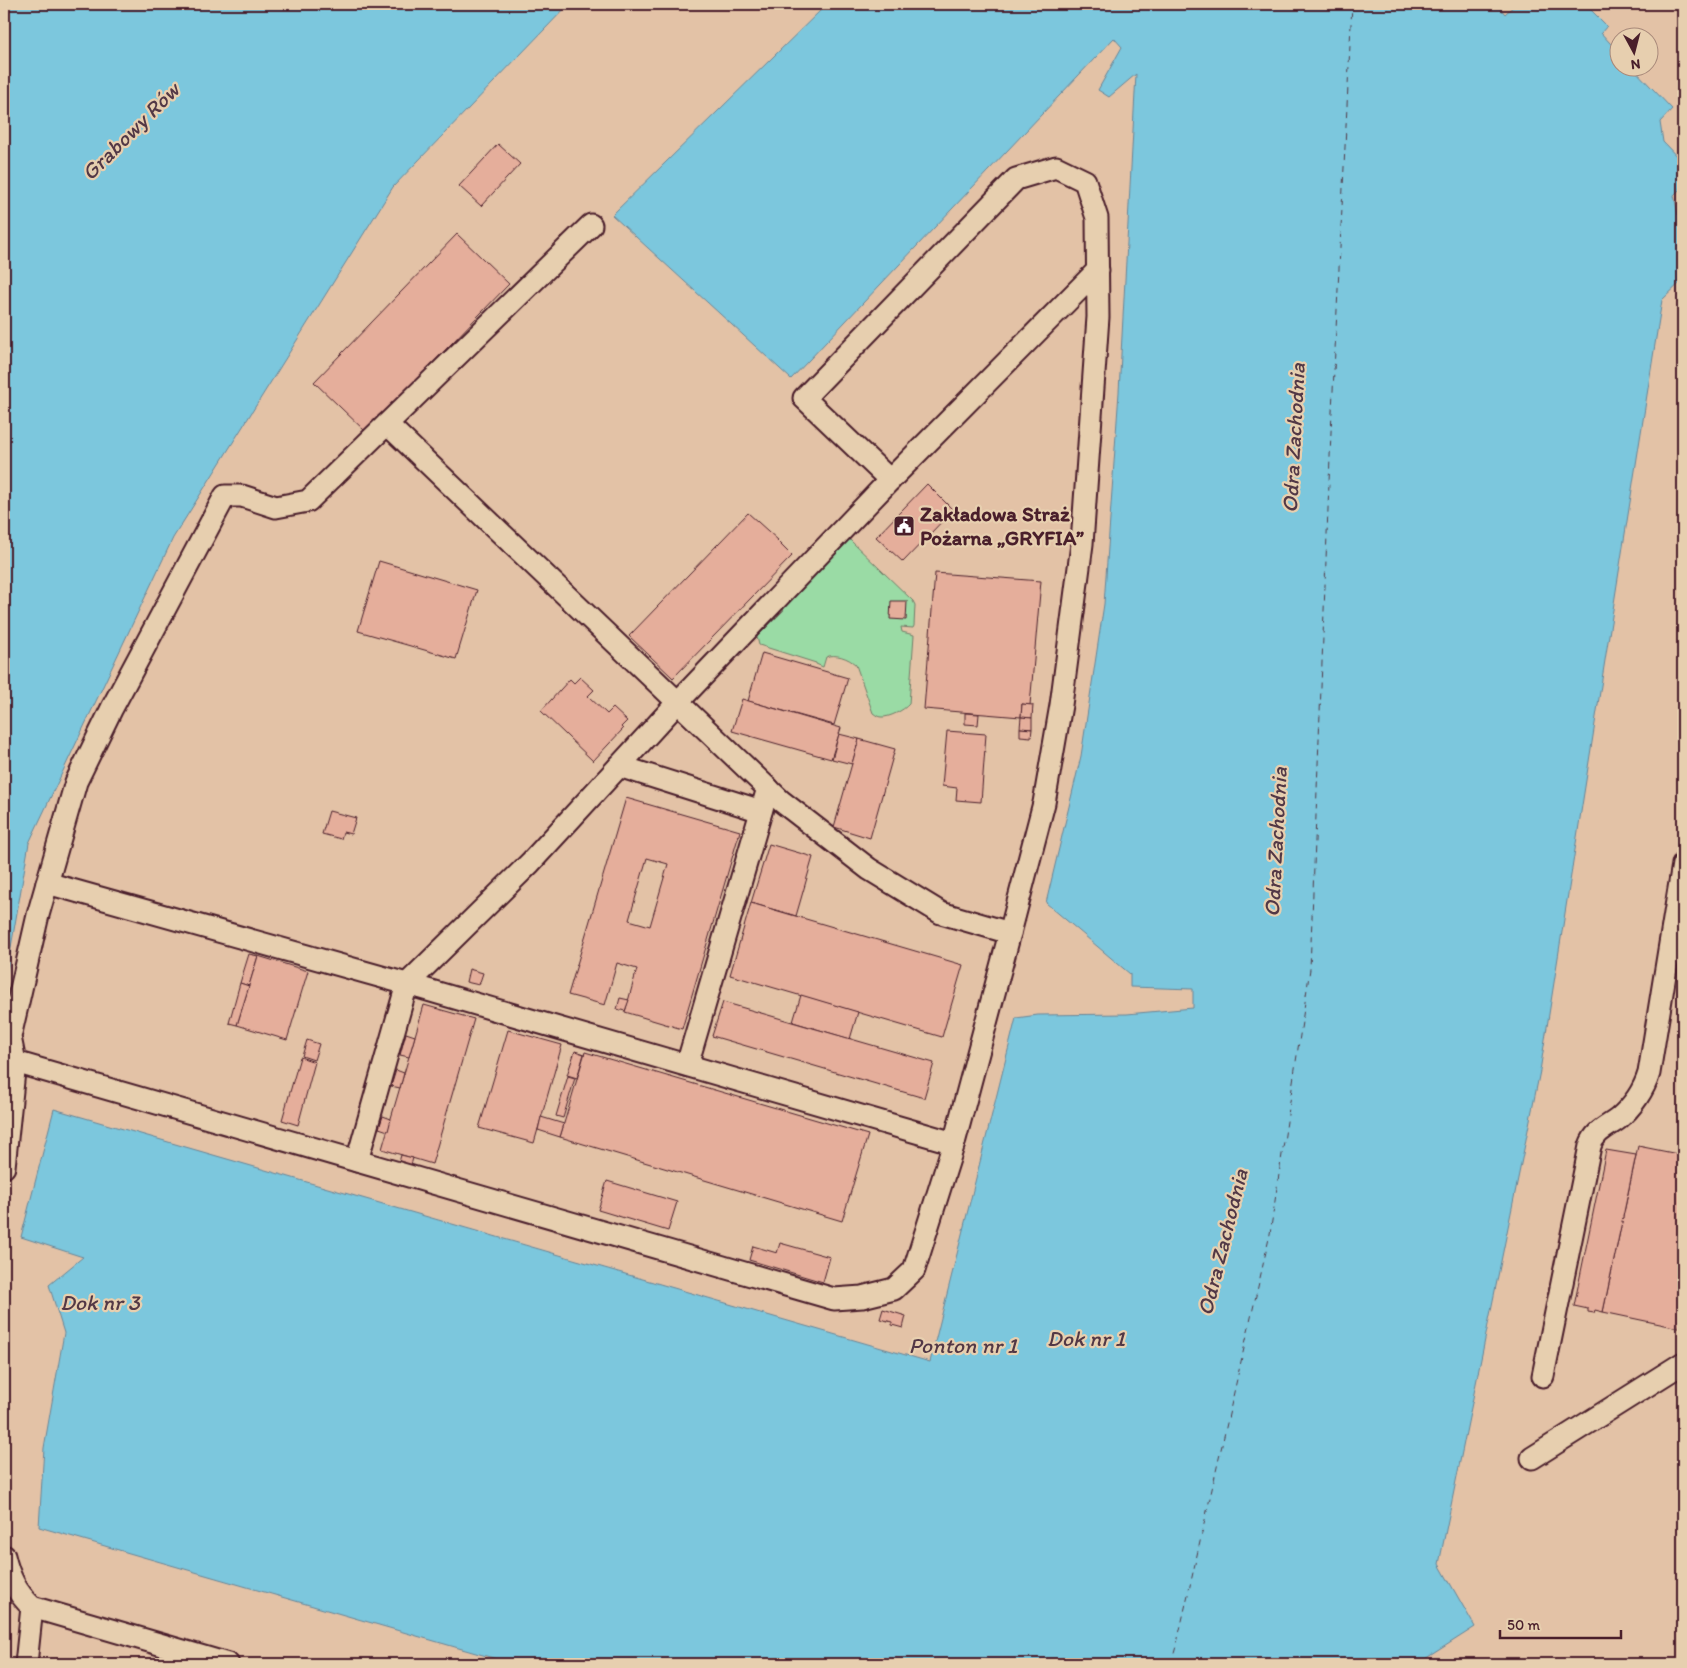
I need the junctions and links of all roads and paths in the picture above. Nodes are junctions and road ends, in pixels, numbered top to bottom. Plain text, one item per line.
1 (591, 225) dead end
2 (1098, 270) junction
3 (387, 424) junction
4 (890, 480) junction
5 (678, 702) junction
6 (620, 766) junction
7 (768, 788) junction
8 (761, 811) junction
9 (1683, 864) edge
10 (47, 883) junction
11 (1010, 934) junction
12 (407, 984) junction
13 (15, 1062) junction
14 (687, 1065) junction
15 (954, 1143) junction
16 (357, 1161) junction
17 (4, 1167) edge
18 (1683, 1363) edge
19 (1543, 1376) dead end
20 (1532, 1458) dead end
21 (4, 1556) edge
22 (32, 1607) junction
23 (26, 1664) edge
24 (228, 1664) edge

1 - 3 lane
2 - 4 lane
2 - 4 lane
2 - 11 lane
3 - 5 lane
3 - 10 lane
4 - 5 lane
5 - 6 lane
5 - 7 lane
6 - 8 lane
6 - 12 lane
7 - 8 lane
7 - 11 lane
8 - 14 lane
9 - 19 lane
10 - 12 lane
10 - 13 lane
11 - 15 lane
12 - 14 lane
12 - 16 lane
13 - 16 lane
13 - 17 lane
14 - 15 lane
15 - 16 lane
18 - 20 lane
21 - 22 lane
22 - 23 lane
22 - 24 lane

